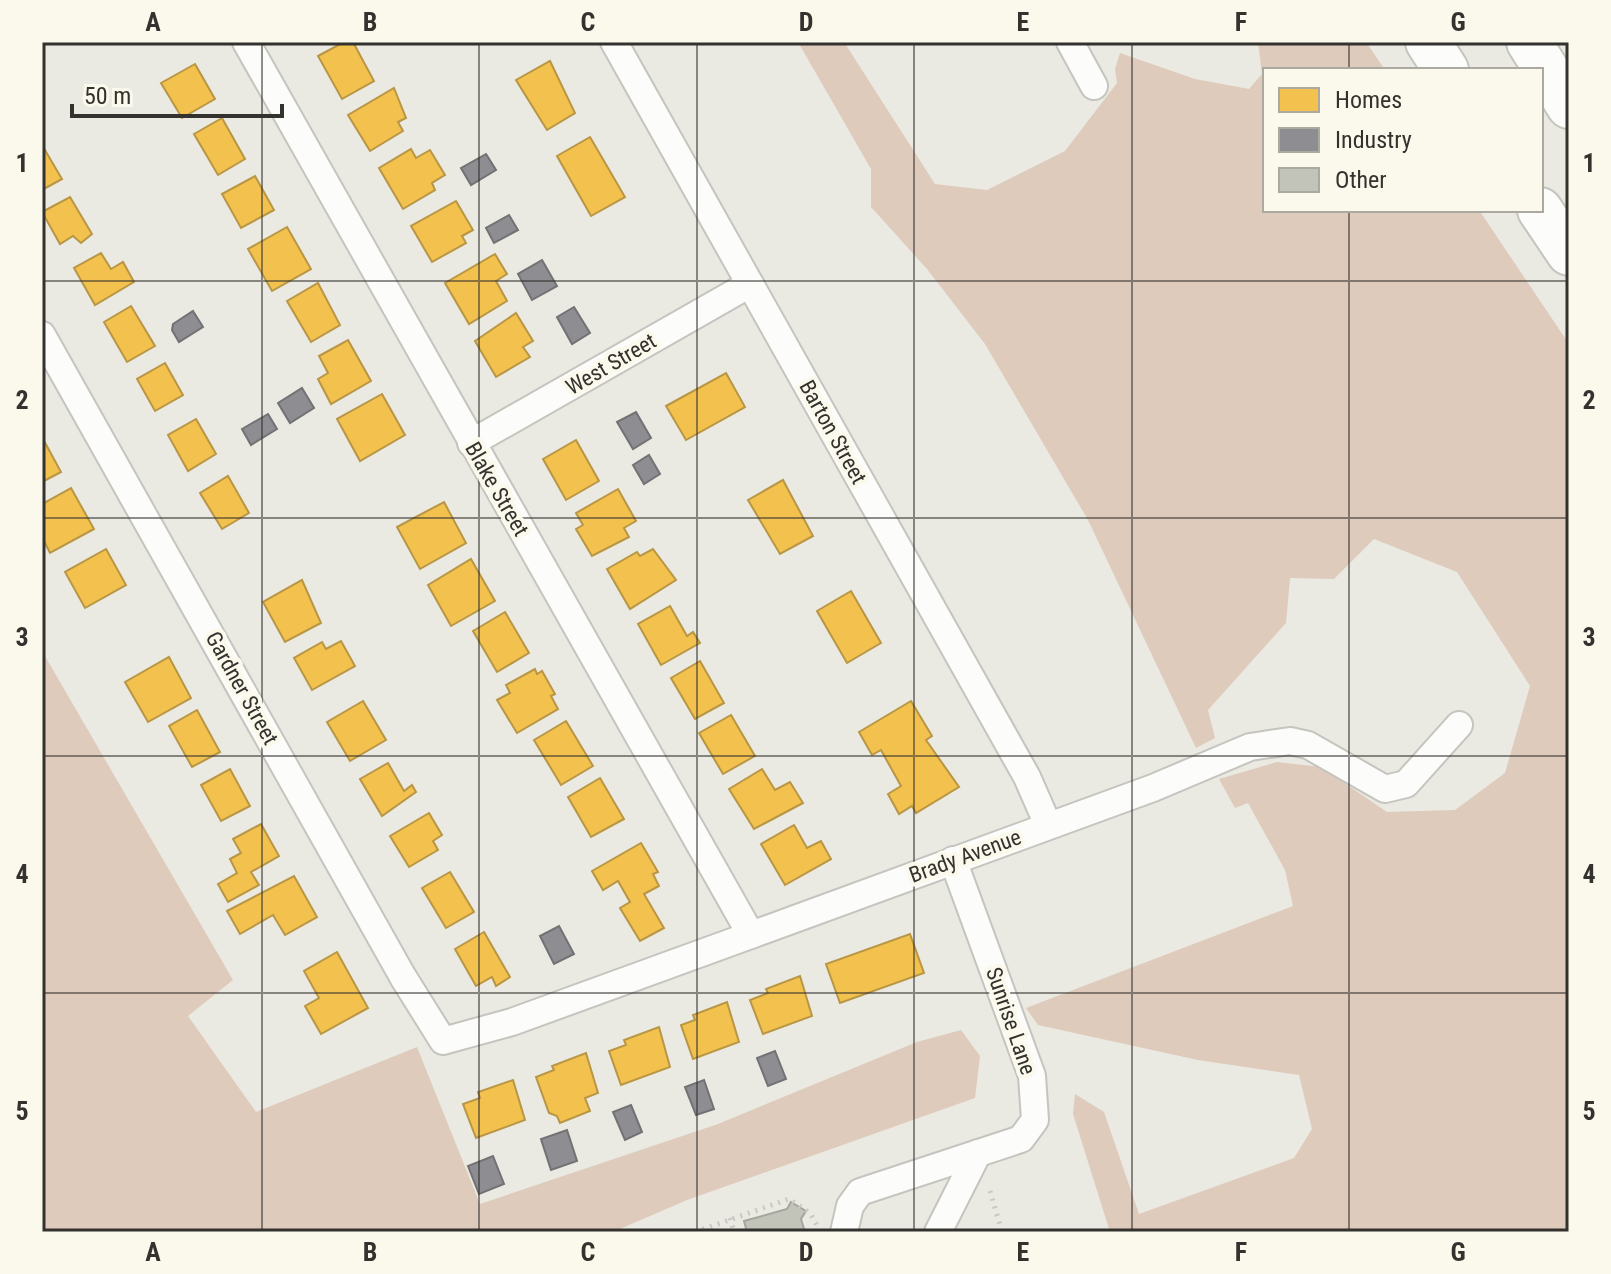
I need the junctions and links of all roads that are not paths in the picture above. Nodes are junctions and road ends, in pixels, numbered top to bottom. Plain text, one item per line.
1 (246, 42) edge
2 (614, 42) edge
3 (1070, 42) edge
4 (1428, 42) edge
5 (1529, 42) edge
6 (1549, 42) edge
7 (1569, 66) edge
8 (1445, 68) edge
9 (1094, 86) dead end
10 (1569, 106) edge
11 (1541, 212) edge
12 (1569, 253) edge
13 (750, 284) junction
14 (42, 335) edge
15 (471, 443) junction
16 (1459, 725) dead end
17 (1048, 825) junction
18 (953, 860) junction
19 (751, 935) junction
20 (443, 1041) joint
21 (978, 1153) junction
22 (844, 1232) edge
23 (938, 1232) edge

1 - 15 street, Blake Street
2 - 13 street, Barton Street
3 - 9 street
4 - 8 highway
5 - 10 highway
6 - 7 highway
11 - 12 highway
13 - 15 street, West Street
13 - 17 street, Barton Street
14 - 20 street, Gardner Street
15 - 19 street, Blake Street
16 - 17 street, Brady Avenue
17 - 18 street, Brady Avenue
18 - 19 street, Brady Avenue
18 - 21 street, Sunrise Lane
19 - 20 street, Brady Avenue
21 - 22 street, Sunrise Lane
21 - 23 street

